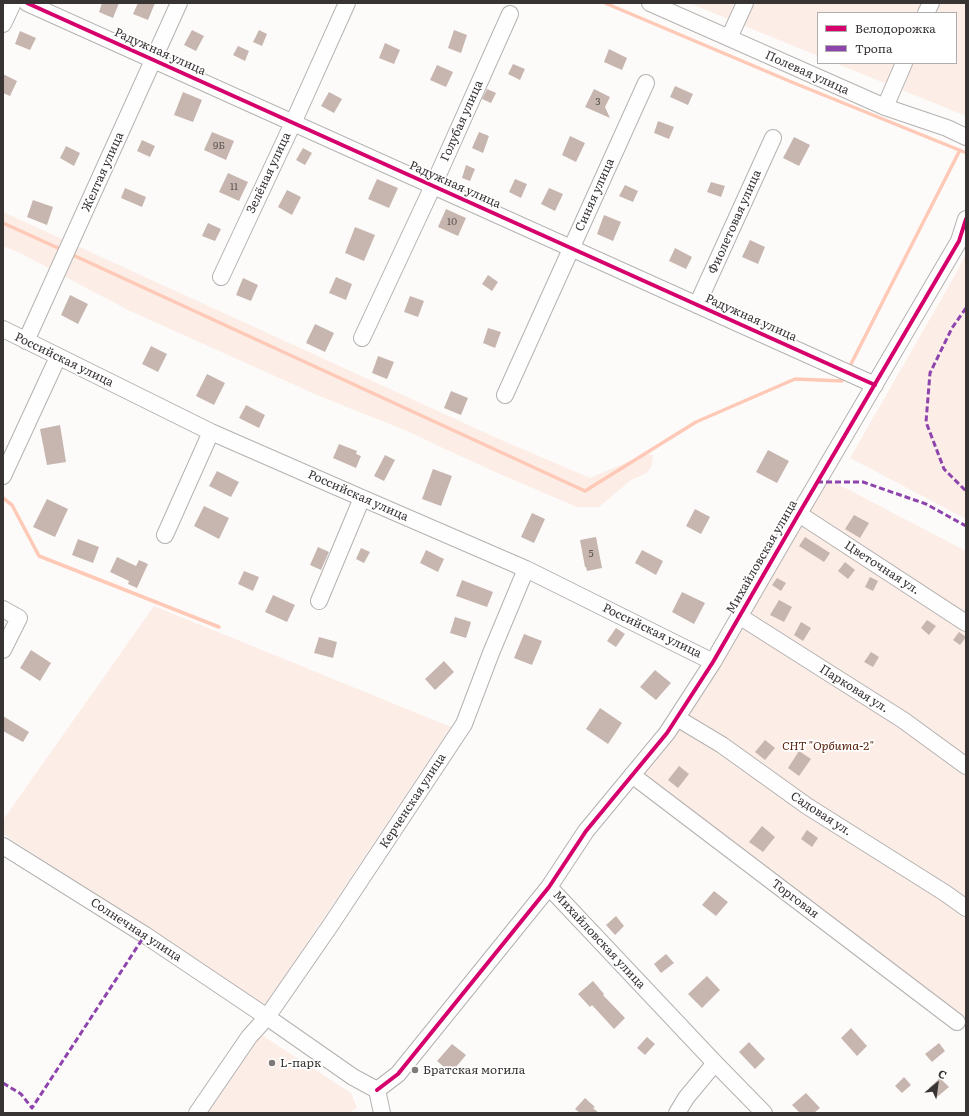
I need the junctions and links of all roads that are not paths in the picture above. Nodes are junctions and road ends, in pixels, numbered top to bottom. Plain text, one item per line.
1 (12, 3) edge
2 (27, 3) edge
3 (179, 3) edge
4 (347, 3) edge
5 (650, 3) edge
6 (745, 3) edge
7 (931, 3) edge
8 (926, 12) edge
9 (510, 14) dead end
10 (3, 24) edge
11 (729, 38) junction
12 (154, 60) junction
13 (904, 64) edge
14 (646, 83) dead end
15 (885, 107) junction
16 (293, 123) junction
17 (966, 137) edge
18 (773, 138) dead end
19 (433, 186) junction
20 (966, 220) edge
21 (571, 248) junction
22 (221, 277) dead end
23 (697, 305) junction
24 (3, 329) edge
25 (362, 338) dead end
26 (26, 341) junction
27 (58, 357) junction
28 (875, 385) junction
29 (505, 395) dead end
30 (211, 432) junction
31 (3, 476) edge
32 (362, 498) junction
33 (799, 514) junction
34 (165, 535) dead end
35 (526, 569) junction
36 (319, 601) dead end
37 (3, 609) edge
38 (739, 616) junction
39 (966, 624) edge
40 (3, 650) edge
41 (713, 662) junction
42 (677, 718) junction
43 (966, 766) edge
44 (632, 775) junction
45 (3, 846) edge
46 (549, 887) junction
47 (966, 908) edge
48 (267, 1017) junction
49 (957, 1022) dead end
50 (715, 1063) junction
51 (377, 1090) junction
52 (197, 1113) edge
53 (382, 1113) edge
54 (677, 1113) edge
55 (764, 1113) edge

1 - 10 street
2 - 12 street, Радужная улица
3 - 12 street, Желтая улица
4 - 16 street, Зелёная улица
5 - 11 street, Полевая улица
6 - 11 street
7 - 8 street
9 - 19 street, Голубая улица
11 - 15 street, Полевая улица
12 - 16 street, Радужная улица
12 - 26 street, Желтая улица
13 - 15 street
14 - 21 street, Синяя улица
15 - 17 street, Полевая улица
16 - 19 street, Радужная улица
16 - 22 street, Зелёная улица
18 - 23 street, Фиолетовая улица
19 - 21 street, Радужная улица
19 - 25 street, Голубая улица
20 - 28 street, Михайловская улица
21 - 23 street, Радужная улица
21 - 29 street, Синяя улица
23 - 28 street, Радужная улица
24 - 26 street, Российская улица
26 - 27 street, Российская улица
27 - 30 street, Российская улица
27 - 31 street
28 - 33 street, Михайловская улица
30 - 32 street, Российская улица
30 - 34 street
32 - 35 street, Российская улица
32 - 36 street
33 - 38 street, Михайловская улица
33 - 39 street, Цветочная ул.
35 - 41 street, Российская улица
35 - 48 street, Керченская улица
37 - 40 street
38 - 41 street, Михайловская улица
38 - 43 street, Парковая ул.
41 - 42 street, Михайловская улица
42 - 44 street, Михайловская улица
42 - 47 street, Садовая ул.
44 - 46 street, Михайловская улица
44 - 49 street, Торговая
45 - 48 street, Солнечная улица
46 - 50 street, Михайловская улица
46 - 51 street
48 - 51 street, Солнечная улица
48 - 52 street, Керченская улица
50 - 54 street
50 - 55 street, Михайловская улица
51 - 53 street

